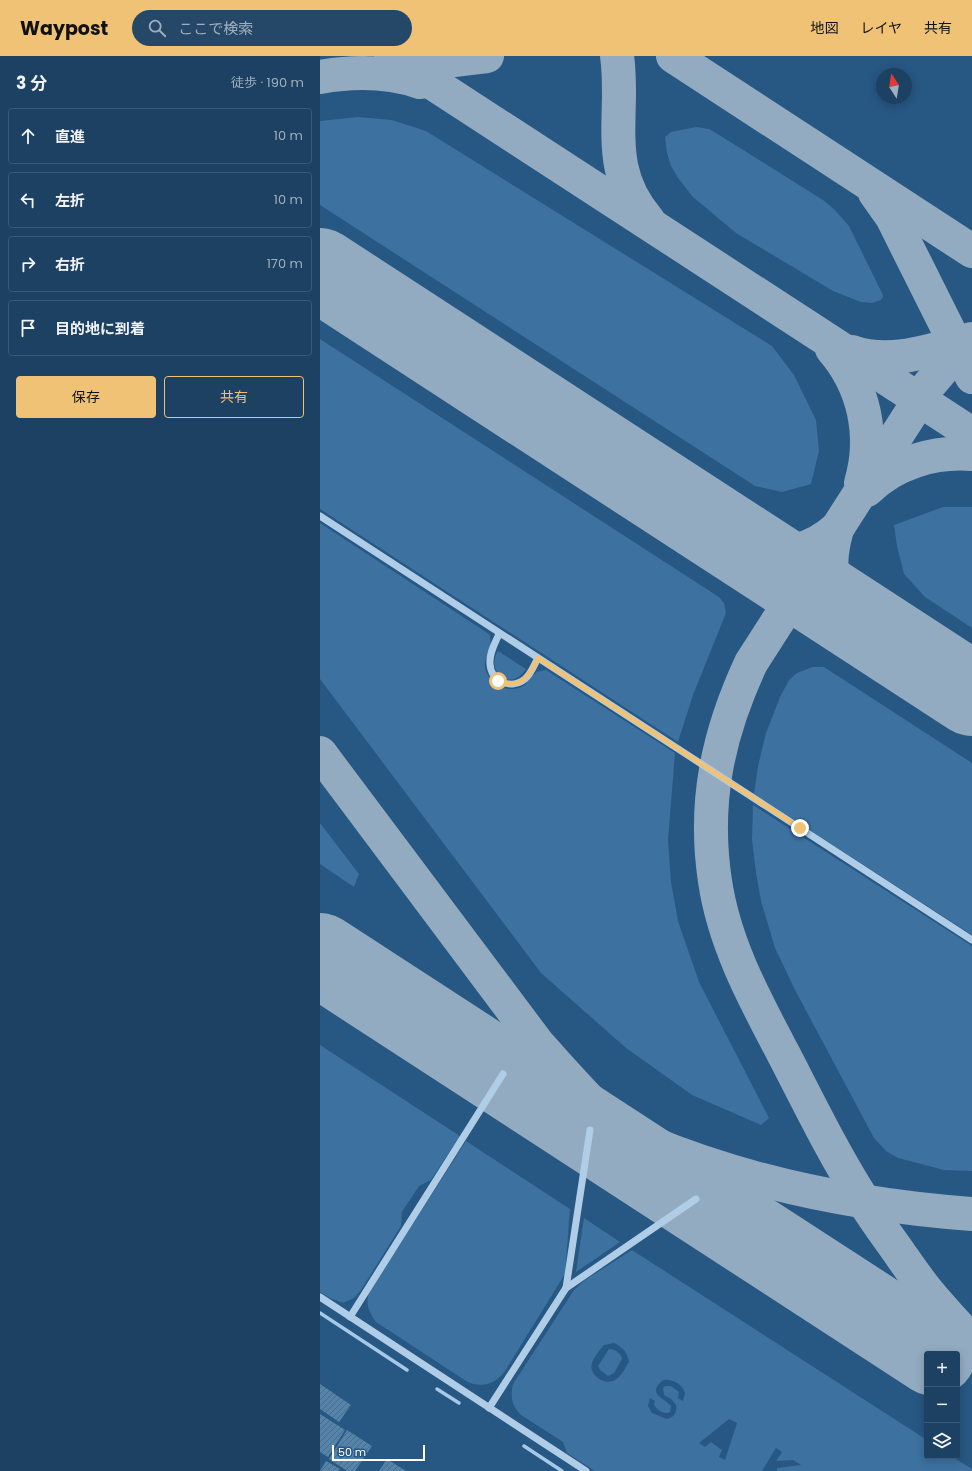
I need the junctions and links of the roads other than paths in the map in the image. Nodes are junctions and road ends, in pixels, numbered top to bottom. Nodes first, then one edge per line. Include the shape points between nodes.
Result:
1 (320, 516) edge
2 (499, 634) junction
3 (538, 658) junction
4 (972, 940) edge
5 (503, 1074) dead end
6 (590, 1130) dead end
7 (696, 1199) dead end
8 (566, 1288) junction
9 (320, 1297) edge
10 (350, 1317) junction
11 (490, 1408) junction
12 (586, 1471) edge

1 - 2 lane
2 - 3 lane
2 - 3 lane via 490,664 498,681 507,684 524,679
3 - 4 lane
5 - 10 lane
6 - 8 lane
7 - 8 lane
8 - 11 lane
9 - 10 lane
10 - 11 lane
11 - 12 lane

